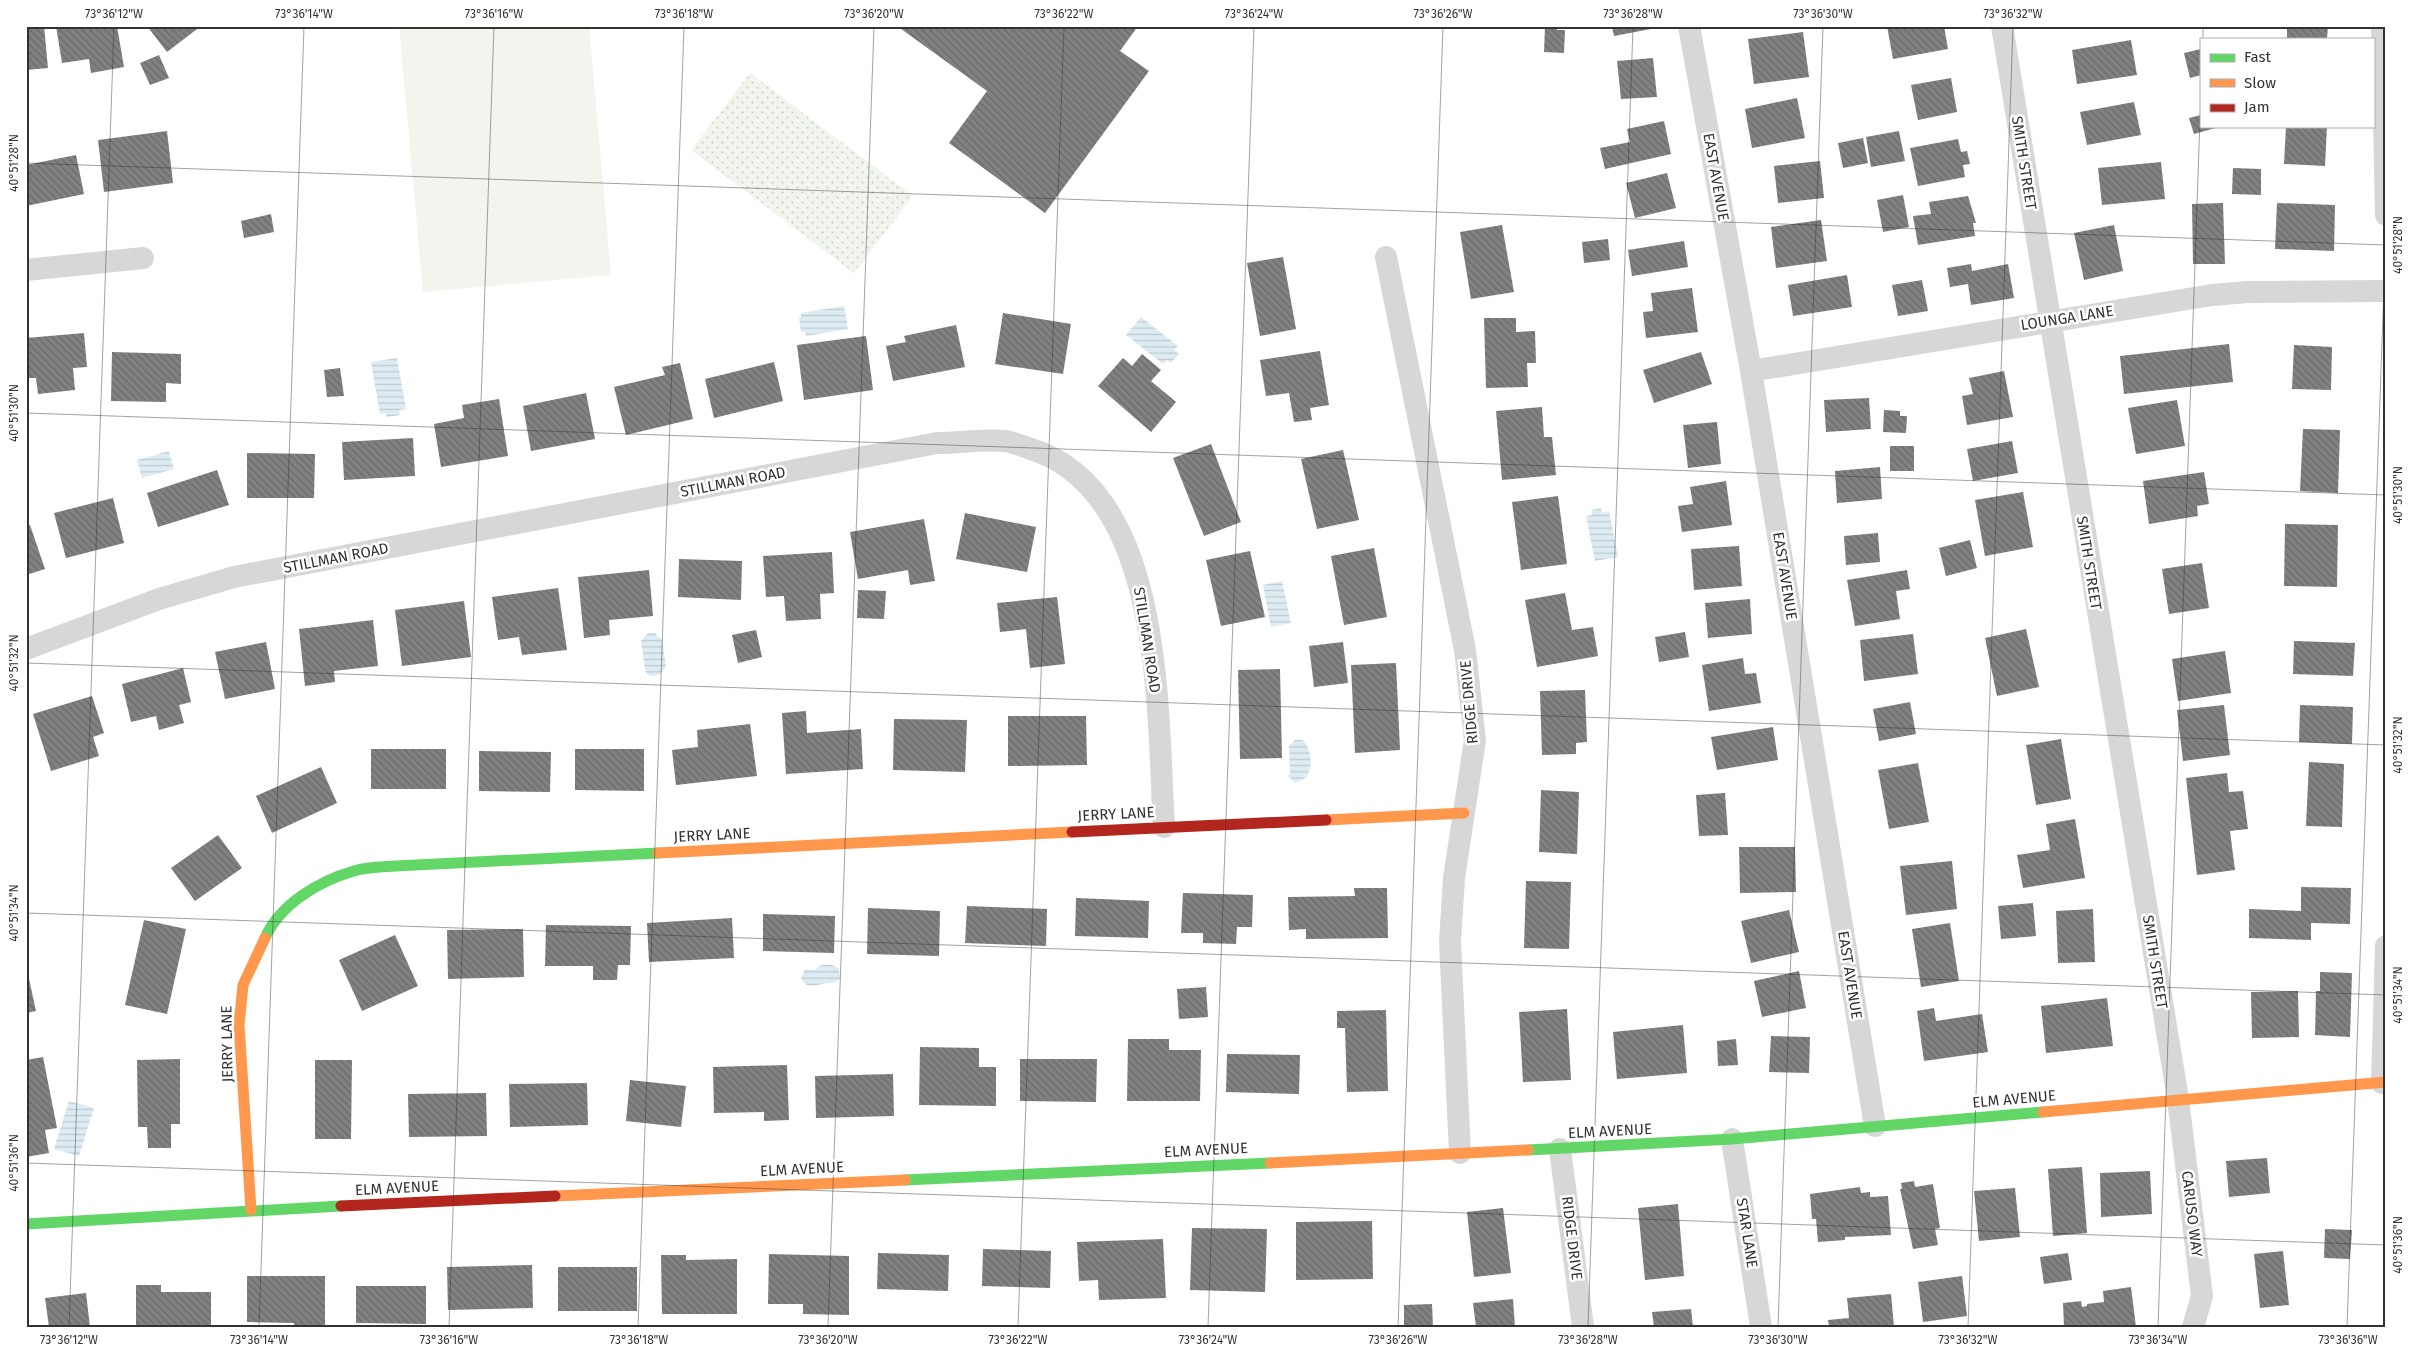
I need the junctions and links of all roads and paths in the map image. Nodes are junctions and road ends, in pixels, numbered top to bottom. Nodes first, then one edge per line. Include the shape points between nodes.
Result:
1 (1689, 26) edge
2 (2002, 26) edge
3 (2382, 26) edge
4 (2385, 172) edge
5 (2386, 215) edge
6 (1386, 257) dead end
7 (143, 258) dead end
8 (26, 270) edge
9 (2386, 291) edge
10 (2049, 321) junction
11 (1751, 371) junction
12 (26, 649) edge
13 (1464, 813) junction
14 (1164, 827) junction
15 (2386, 946) edge
16 (2384, 1083) edge
17 (2178, 1099) junction
18 (1875, 1126) junction
19 (1732, 1139) junction
20 (1560, 1149) junction
21 (1460, 1153) junction
22 (250, 1210) junction
23 (26, 1224) edge
24 (1583, 1327) edge
25 (1762, 1327) edge
26 (2193, 1327) edge

1 - 11 street, EAST AVENUE
2 - 10 street, SMITH STREET
3 - 4 street
4 - 5 street
6 - 13 street, RIDGE DRIVE via 1465,650 1475,740
7 - 8 street
9 - 10 street, LOUNGA LANE via 2230,293
10 - 11 street, LOUNGA LANE
10 - 17 street, SMITH STREET
11 - 18 street, EAST AVENUE
12 - 14 street, STILLMAN ROAD via 159,600 234,577 937,443 1006,441 1046,454 1076,472 1108,511 1131,556 1146,616 1155,681
13 - 14 street, JERRY LANE
13 - 21 street, RIDGE DRIVE via 1454,878 1450,942
14 - 22 street, JERRY LANE via 396,866 356,870 328,880 296,900 269,929 243,986 239,1025
15 - 16 street
16 - 17 street, ELM AVENUE
17 - 18 street, ELM AVENUE
17 - 26 street, CARUSO WAY via 2202,1296
18 - 19 street, ELM AVENUE
19 - 20 street, ELM AVENUE
19 - 25 street, STAR LANE
20 - 21 street, ELM AVENUE
20 - 24 street, RIDGE DRIVE
21 - 22 street, ELM AVENUE
22 - 23 street, ELM AVENUE

